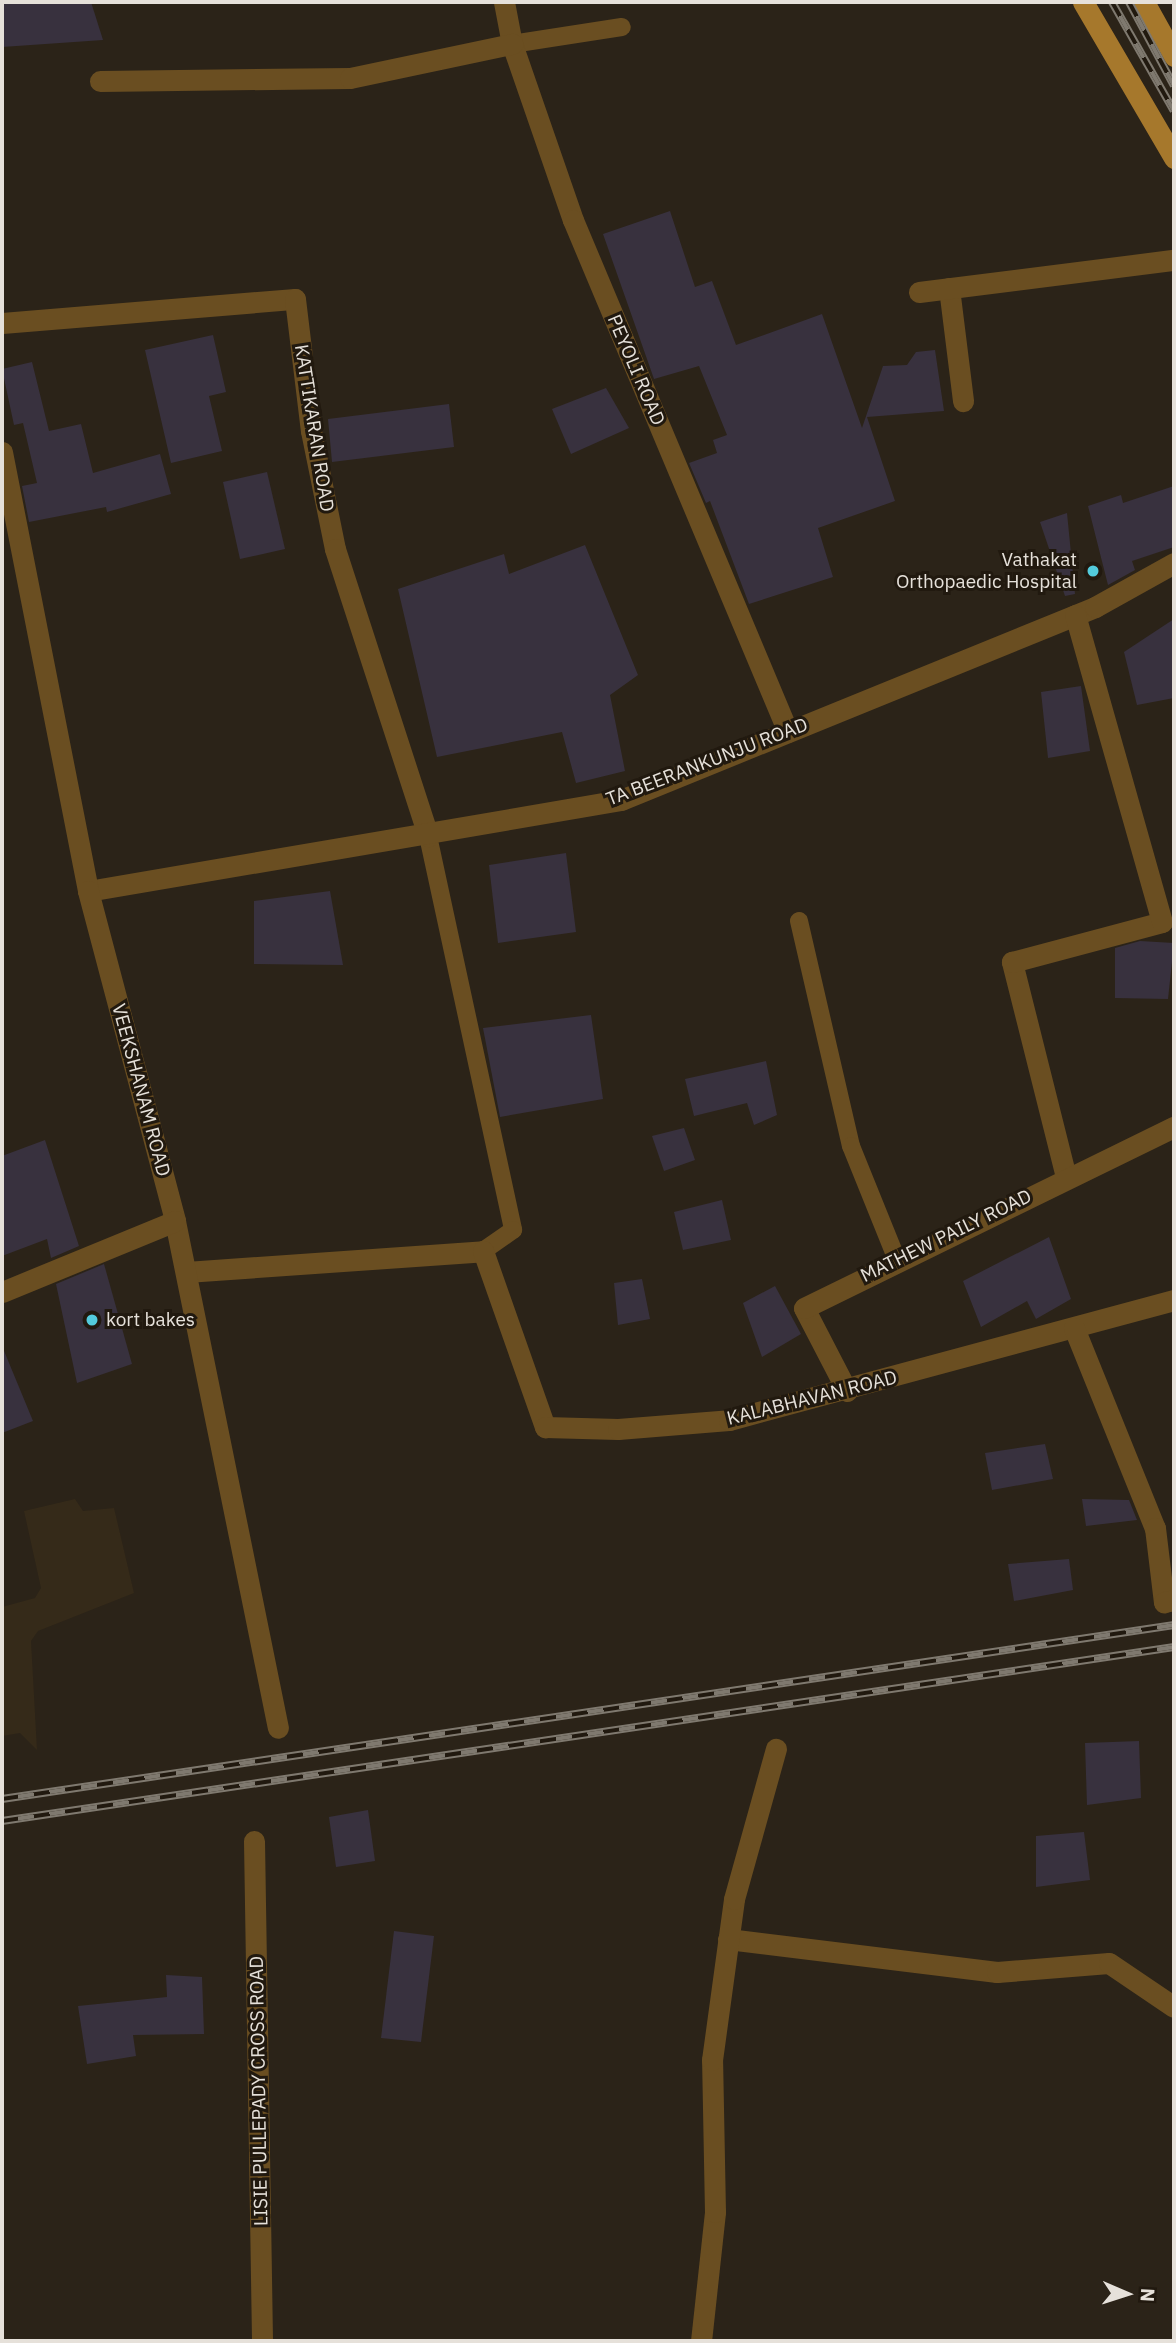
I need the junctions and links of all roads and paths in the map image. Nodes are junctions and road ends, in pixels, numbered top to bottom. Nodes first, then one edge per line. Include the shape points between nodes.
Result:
1 (504, 2) edge
2 (1083, 2) edge
3 (1144, 2) edge
4 (622, 27) dead end
5 (512, 44) junction
6 (1174, 56) edge
7 (100, 81) dead end
8 (1174, 158) edge
9 (1174, 260) edge
10 (949, 288) junction
11 (919, 292) dead end
12 (2, 323) edge
13 (963, 401) dead end
14 (2, 452) edge
15 (1174, 563) edge
16 (1075, 615) junction
17 (788, 732) junction
18 (428, 836) junction
19 (88, 891) junction
20 (799, 922) dead end
21 (1174, 1127) edge
22 (1066, 1177) junction
23 (176, 1220) junction
24 (483, 1251) junction
25 (897, 1260) junction
26 (186, 1272) junction
27 (2, 1292) edge
28 (1174, 1300) edge
29 (1074, 1328) junction
30 (847, 1391) junction
31 (1174, 1600) edge
32 (278, 1728) dead end
33 (776, 1749) dead end
34 (254, 1841) dead end
35 (728, 1939) junction
36 (1174, 2007) edge
37 (262, 2341) edge
38 (701, 2341) edge

1 - 5 street, PEYOLI ROAD
2 - 8 main road
3 - 6 main road
4 - 5 lane
5 - 7 street via 351,78
5 - 17 street, PEYOLI ROAD via 573,220
9 - 10 street
10 - 11 street
10 - 13 street
12 - 18 street, KATTIKARAN ROAD via 295,299 311,431 335,549
14 - 19 street, VEEKSHANAM ROAD
15 - 16 street, TA BEERANKUNJU ROAD
16 - 17 street, TA BEERANKUNJU ROAD
16 - 22 street via 1161,922 1012,962
17 - 18 street, TA BEERANKUNJU ROAD via 621,800
18 - 19 street, TA BEERANKUNJU ROAD
18 - 24 lane via 513,1230
19 - 23 street, VEEKSHANAM ROAD
20 - 25 lane via 851,1146
21 - 22 street, MATHEW PAILY ROAD
22 - 25 street, MATHEW PAILY ROAD
23 - 26 street, VEEKSHANAM ROAD
23 - 27 street
24 - 26 street
24 - 30 street, KALABHAVAN ROAD via 545,1427 618,1429 729,1420
25 - 30 street, MATHEW PAILY ROAD via 804,1308
26 - 32 street, VEEKSHANAM ROAD
28 - 29 street, KALABHAVAN ROAD
29 - 30 street, KALABHAVAN ROAD
29 - 31 street via 1155,1528 1164,1602
33 - 35 street via 734,1899
34 - 37 street, LISIE PULLEPADY CROSS ROAD
35 - 36 street via 998,1972 1110,1963
35 - 38 street via 712,2060 715,2212

